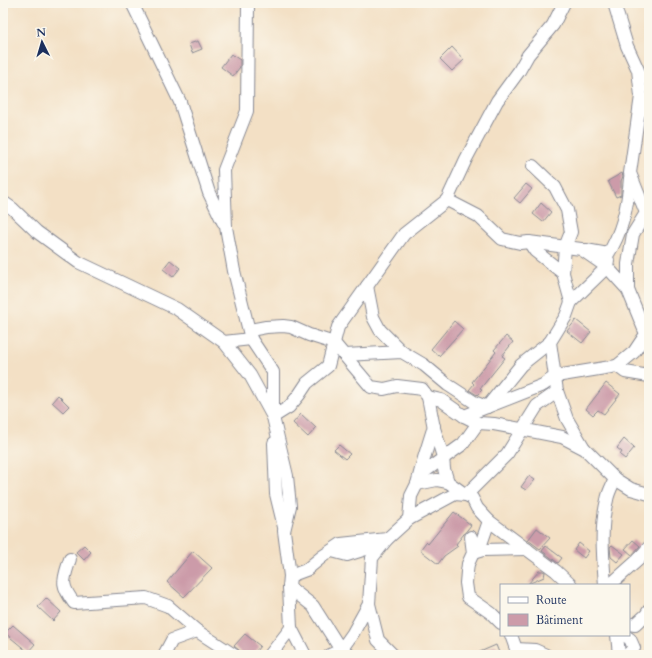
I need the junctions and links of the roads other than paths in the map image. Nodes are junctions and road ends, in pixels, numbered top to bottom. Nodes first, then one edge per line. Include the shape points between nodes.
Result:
1 (132, 3) edge
2 (248, 3) edge
3 (564, 3) edge
4 (614, 3) edge
5 (641, 96) junction
6 (649, 112) edge
7 (533, 166) dead end
8 (630, 173) junction
9 (447, 200) junction
10 (3, 202) edge
11 (647, 211) edge
12 (226, 227) junction
13 (529, 242) junction
14 (565, 247) junction
15 (582, 249) junction
16 (608, 254) junction
17 (607, 267) junction
18 (563, 273) junction
19 (367, 286) junction
20 (628, 290) junction
21 (571, 302) junction
22 (250, 335) junction
23 (648, 336) edge
24 (224, 342) junction
25 (550, 342) junction
26 (334, 343) junction
27 (402, 352) junction
28 (365, 354) junction
29 (345, 355) junction
30 (616, 366) junction
31 (556, 376) junction
32 (649, 376) edge
33 (448, 385) junction
34 (557, 390) junction
35 (428, 397) junction
36 (442, 400) junction
37 (487, 407) junction
38 (464, 416) junction
39 (273, 417) junction
40 (478, 423) junction
41 (434, 428) junction
42 (522, 430) junction
43 (585, 449) junction
44 (443, 457) junction
45 (419, 479) junction
46 (615, 479) junction
47 (448, 482) junction
48 (649, 494) edge
49 (466, 495) junction
50 (409, 519) junction
51 (489, 521) junction
52 (471, 537) dead end
53 (387, 539) junction
54 (649, 547) edge
55 (527, 549) junction
56 (473, 553) junction
57 (70, 559) dead end
58 (290, 581) junction
59 (570, 584) edge
60 (605, 584) edge
61 (611, 584) edge
62 (369, 604) junction
63 (649, 610) edge
64 (500, 621) edge
65 (630, 624) edge
66 (291, 628) junction
67 (197, 631) junction
68 (511, 636) edge
69 (617, 636) edge
70 (626, 636) edge
71 (340, 653) edge
72 (164, 655) edge
73 (234, 655) edge
74 (270, 655) edge
75 (305, 655) edge
76 (393, 655) edge
77 (546, 655) edge
78 (619, 655) edge
79 (627, 655) edge

1 - 12 street via 180,102 209,193
2 - 12 street via 247,111 224,170
3 - 9 street via 553,25 528,54 497,101
4 - 5 street via 627,46 638,70
5 - 6 street
5 - 8 street
7 - 14 street via 556,186 567,210 571,232
8 - 11 street
8 - 16 street via 623,222
9 - 13 street via 478,216 502,239
9 - 19 street via 404,234
10 - 24 street via 37,232 78,262 177,309
11 - 20 street via 633,234 628,264
12 - 22 street
13 - 14 street
13 - 18 street via 535,251
14 - 15 street
14 - 18 street
15 - 16 street
15 - 17 street
16 - 17 street
17 - 20 street
17 - 21 street
18 - 21 street
19 - 26 street via 338,327
19 - 27 street via 373,317 380,330
20 - 23 street
21 - 25 street via 566,316
22 - 24 street
22 - 26 street via 266,327 283,326
22 - 39 street via 273,372
23 - 30 street via 634,352
24 - 39 street via 250,375
25 - 31 street
25 - 37 street via 521,365
26 - 28 street
26 - 29 street
26 - 39 street via 328,366 307,383 289,407
27 - 28 street
27 - 33 street via 424,365
28 - 29 street
29 - 35 street via 371,387 384,389 397,386 422,389
30 - 31 street
30 - 32 street via 625,372
31 - 34 street
31 - 37 street via 543,385
33 - 36 street
33 - 37 street via 474,402
34 - 42 street via 536,406
34 - 43 street via 567,419
35 - 36 street
35 - 41 street
36 - 38 street
36 - 41 street
37 - 38 street
38 - 40 street
39 - 58 street via 290,499 284,531
40 - 42 street
40 - 44 street via 463,444
41 - 44 street
41 - 45 street
42 - 43 street via 562,436
42 - 49 street via 507,454
43 - 46 street
44 - 45 street
44 - 47 street
45 - 47 street
45 - 50 street via 411,496
46 - 48 street via 631,489
46 - 60 street via 607,499 604,520
47 - 49 street
49 - 50 street via 455,494
49 - 51 street via 472,498
50 - 53 street
51 - 55 street
51 - 56 street via 481,544
52 - 56 street
53 - 58 street via 341,544
53 - 62 street via 372,558
54 - 61 street
55 - 56 street via 483,550
55 - 59 street
56 - 64 street via 467,572 468,597
57 - 67 street via 64,581 66,592 74,603 146,598 168,606
58 - 66 street
58 - 71 street via 313,606
62 - 71 street
62 - 76 street via 378,640
63 - 65 street via 635,625
66 - 74 street
66 - 75 street
67 - 72 street via 172,640
67 - 73 street
68 - 77 street via 516,649 535,650
69 - 78 street
70 - 79 street via 634,648

